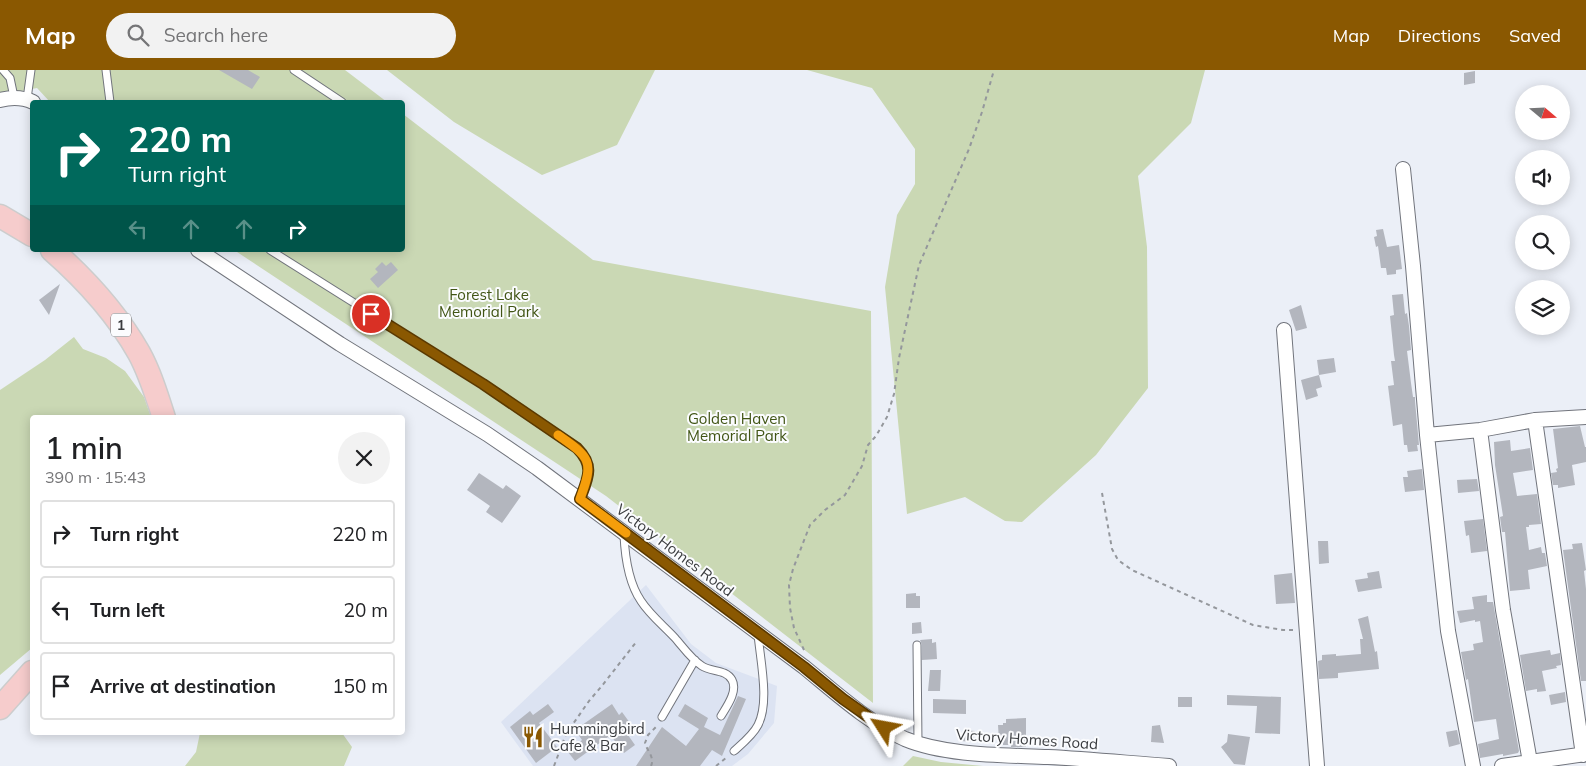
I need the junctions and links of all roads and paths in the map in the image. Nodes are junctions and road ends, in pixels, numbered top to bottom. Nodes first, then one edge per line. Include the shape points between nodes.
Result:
1 (3, 70) edge
2 (30, 70) edge
3 (106, 70) edge
4 (294, 70) edge
5 (994, 70) edge
6 (18, 100) edge
7 (110, 100) edge
8 (339, 100) edge
9 (1403, 169) dead end
10 (0, 216) edge
11 (30, 234) edge
12 (54, 252) edge
13 (201, 252) edge
14 (274, 252) edge
15 (1284, 330) dead end
16 (163, 415) edge
17 (1586, 417) edge
18 (1535, 420) junction
19 (1480, 430) junction
20 (1426, 435) junction
21 (1102, 493) dead end
22 (580, 499) junction
23 (624, 532) junction
24 (1308, 629) junction
25 (758, 633) junction
26 (637, 641) dead end
27 (917, 645) dead end
28 (695, 660) junction
29 (804, 667) junction
30 (30, 674) edge
31 (0, 708) edge
32 (721, 716) dead end
33 (662, 717) joint
34 (918, 743) junction
35 (734, 751) joint
36 (1585, 754) edge
37 (1046, 762) edge
38 (1530, 762) junction
39 (554, 766) edge
40 (651, 766) edge
41 (716, 766) edge
42 (1169, 766) edge
43 (1317, 766) edge
44 (1473, 766) edge
45 (1502, 766) edge

1 - 6 lane via 10,78
2 - 6 lane
3 - 7 lane
4 - 8 lane
5 - 29 path via 968,149 919,265 887,417 868,445 862,466 845,494 810,525 793,569 789,585 790,608 794,628 805,653
9 - 20 street
10 - 11 highway
12 - 16 highway, 1 via 88,285 124,329 140,354
13 - 22 street, Victory Homes Road via 340,344 487,434
14 - 22 lane via 483,384 577,448 589,464
15 - 24 street
17 - 18 street
18 - 19 street
18 - 36 street
19 - 20 street
19 - 38 street via 1503,610
20 - 44 street via 1448,631
21 - 24 path via 1112,549 1118,560 1132,570 1253,625 1283,630
22 - 23 street, Victory Homes Road
23 - 25 street, Victory Homes Road
23 - 28 lane via 628,570 641,601
24 - 43 street
25 - 29 street, Victory Homes Road
25 - 35 lane via 763,692 761,718 754,732
26 - 39 path via 588,701 566,734
27 - 34 lane
28 - 32 lane via 702,666 727,674 734,684
28 - 33 lane
29 - 34 street, Victory Homes Road via 868,718
30 - 31 highway
33 - 40 path via 645,743 652,757
34 - 37 street, Victory Homes Road
35 - 41 path
36 - 38 street
37 - 42 street, Victory Homes Road
38 - 45 street

